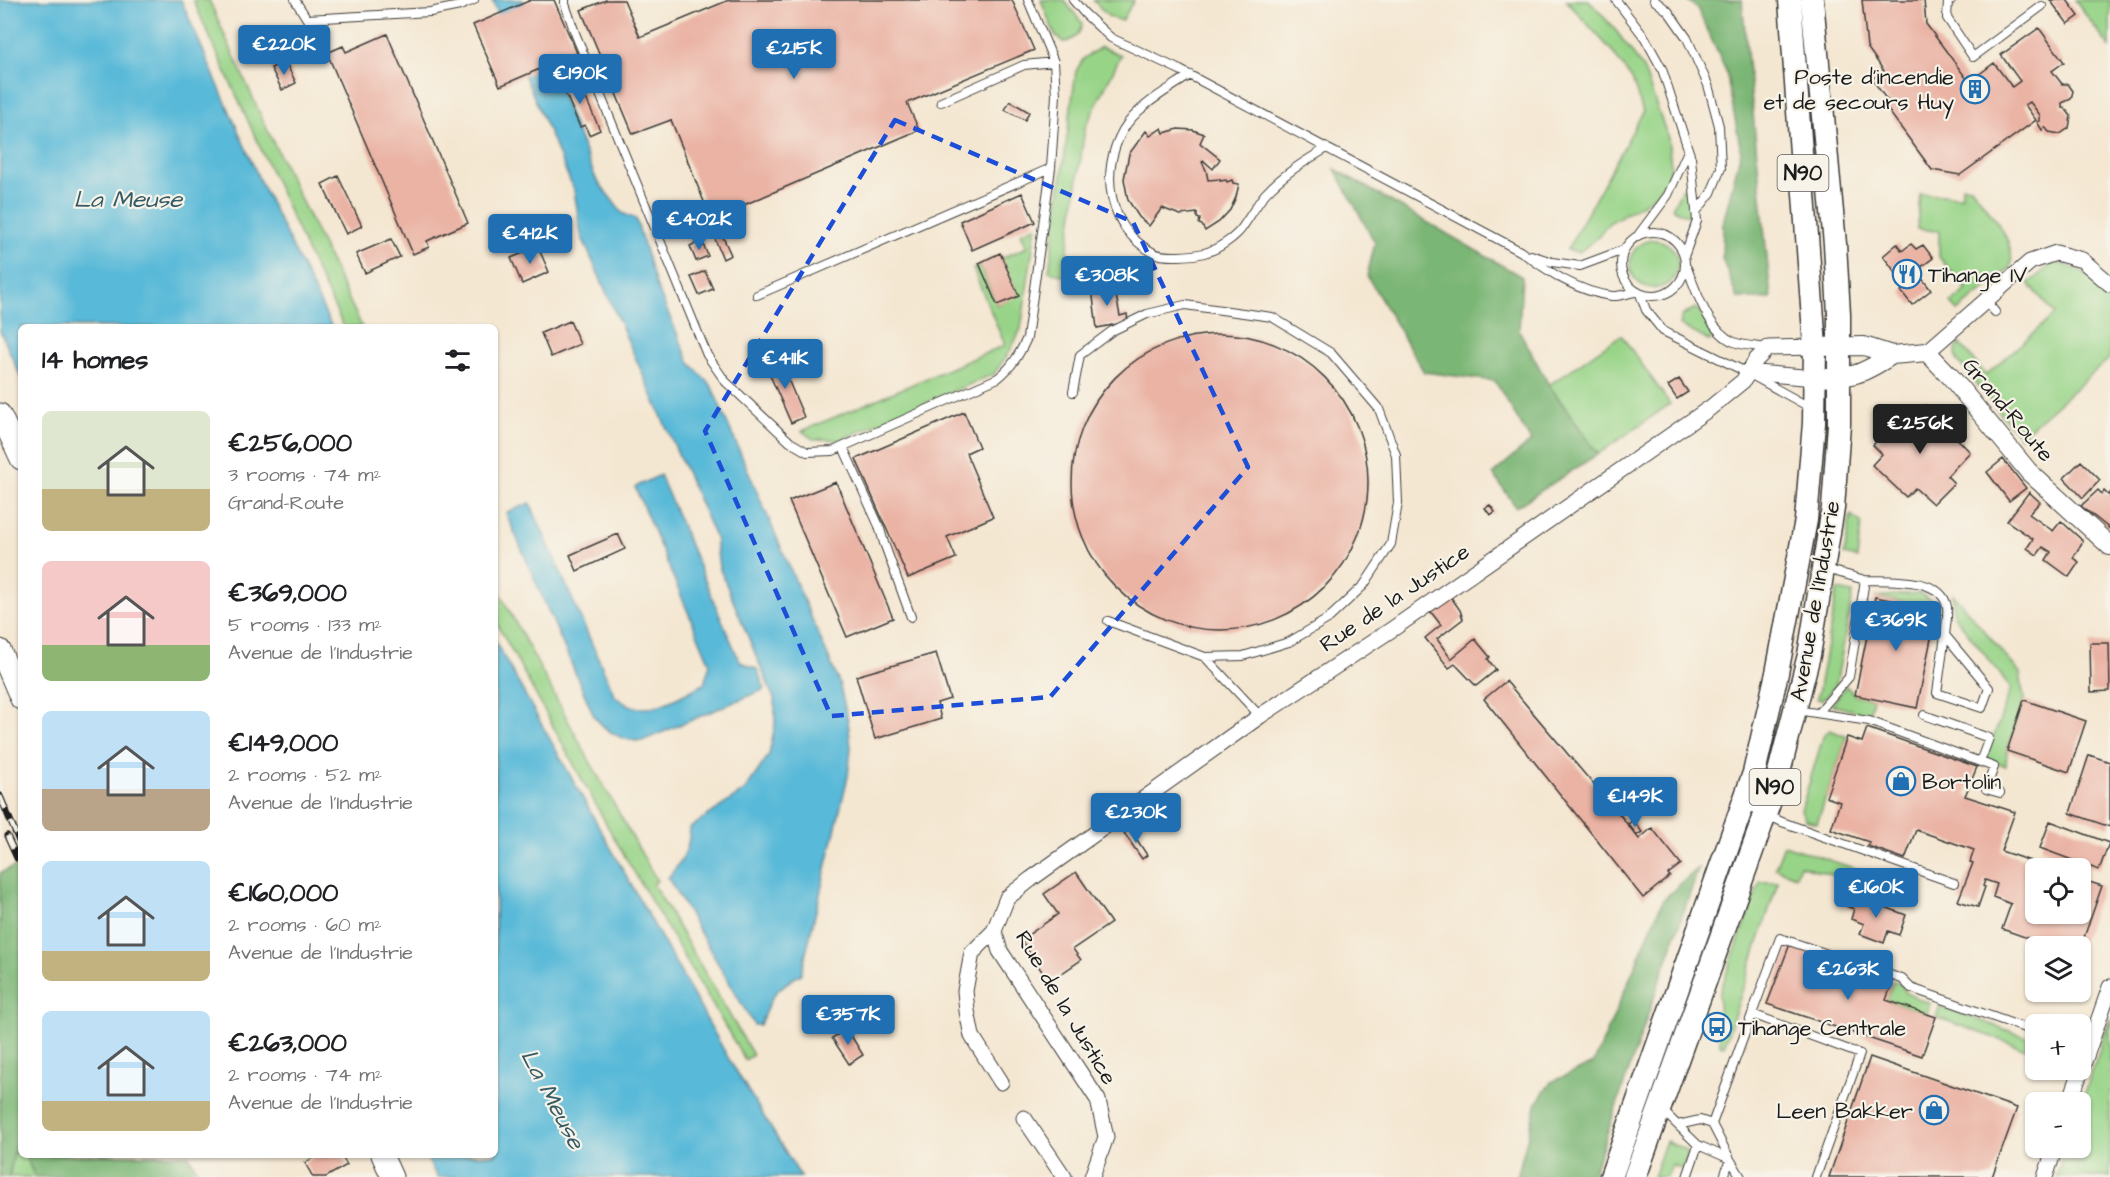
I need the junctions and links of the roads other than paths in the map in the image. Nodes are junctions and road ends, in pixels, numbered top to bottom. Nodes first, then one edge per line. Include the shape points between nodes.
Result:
1 (295, 0) edge
2 (474, 0) edge
3 (565, 0) edge
4 (1028, 0) edge
5 (1073, 0) edge
6 (1616, 0) edge
7 (1654, 0) edge
8 (1790, 0) edge
9 (1812, 0) edge
10 (1952, 0) edge
11 (2042, 6) dead end
12 (1054, 62) junction
13 (1190, 75) junction
14 (941, 102) dead end
15 (1327, 148) junction
16 (1688, 151) junction
17 (1051, 168) junction
18 (1696, 212) junction
19 (1638, 235) junction
20 (1623, 250) junction
21 (1520, 251) junction
22 (1685, 254) junction
23 (1686, 266) junction
24 (2110, 284) edge
25 (1638, 293) junction
26 (757, 295) dead end
27 (1848, 346) junction
28 (1815, 347) junction
29 (1768, 348) junction
30 (1928, 352) junction
31 (1892, 356) junction
32 (1746, 372) junction
33 (1815, 378) junction
34 (1840, 378) junction
35 (1073, 392) dead end
36 (1815, 411) junction
37 (0, 414) edge
38 (843, 447) junction
39 (18, 453) edge
40 (2110, 546) edge
41 (1823, 569) junction
42 (1865, 580) junction
43 (911, 617) dead end
44 (1108, 621) dead end
45 (1945, 635) junction
46 (0, 650) edge
47 (1205, 657) junction
48 (18, 692) edge
49 (1795, 710) junction
50 (1818, 713) junction
51 (1924, 715) dead end
52 (1260, 716) junction
53 (1980, 762) junction
54 (2000, 793) dead end
55 (1744, 804) junction
56 (1765, 813) junction
57 (1954, 883) dead end
58 (994, 931) junction
59 (2110, 987) edge
60 (1752, 1014) junction
61 (2025, 1028) edge
62 (2091, 1032) edge
63 (1001, 1082) dead end
64 (1649, 1103) junction
65 (1024, 1118) dead end
66 (1712, 1124) junction
67 (1678, 1125) junction
68 (1698, 1146) junction
69 (383, 1158) edge
70 (2051, 1158) edge
71 (1730, 1159) junction
72 (392, 1177) edge
73 (1064, 1177) edge
74 (1092, 1177) edge
75 (1611, 1177) edge
76 (1635, 1177) edge
77 (1687, 1177) edge
78 (1724, 1177) edge
79 (1741, 1177) edge
80 (1816, 1177) edge
81 (2044, 1177) edge

1 - 2 lane via 307,19 430,12
3 - 38 lane via 707,355 725,381 790,442 807,452
4 - 12 lane
5 - 13 lane via 1111,38
6 - 16 lane via 1645,38 1662,69
7 - 18 lane via 1668,11 1687,38 1708,85 1719,126 1721,168 1711,193
8 - 28 main road, Avenue de l'Industrie / N90
9 - 27 main road, Avenue de l'Industrie / N90
10 - 11 lane via 1948,1 1947,18 1973,57
12 - 14 lane via 1024,65
12 - 17 lane
13 - 15 lane
13 - 15 lane via 1133,116 1122,131 1111,165 1111,199 1121,223 1155,254 1205,253 1224,243 1243,227 1265,194 1300,163
15 - 21 lane
16 - 18 lane
16 - 19 lane via 1668,195
17 - 26 lane
17 - 38 lane via 1027,338 1010,368 998,378
18 - 22 lane
19 - 20 lane
19 - 22 lane via 1652,231 1673,238
20 - 21 lane via 1580,266
20 - 25 lane via 1621,269 1628,286
21 - 25 lane via 1580,288 1614,297
22 - 23 lane
23 - 25 lane via 1672,291 1654,297
23 - 29 lane via 1718,330 1733,342
24 - 30 street via 2082,260 2056,253 2030,262 1991,306
25 - 32 lane via 1663,332
27 - 28 street
27 - 31 street via 1864,346
27 - 34 main road, Avenue de l'Industrie / N90
28 - 29 street
28 - 33 main road, Avenue de l'Industrie / N90
29 - 32 street, Rue de la Justice
30 - 31 street
30 - 40 street, Grand-Route via 2029,472
31 - 34 street via 1865,373
32 - 33 street
32 - 36 lane
32 - 52 street, Rue de la Justice via 1743,381 1710,408 1394,628
33 - 34 street
33 - 36 main road, Avenue de l'Industrie / N90
34 - 41 main road, Avenue de l'Industrie / N90 via 1833,508
35 - 47 lane via 1080,355 1112,331 1147,314 1185,305 1272,317 1331,353 1379,409 1396,455 1398,503 1390,544 1364,585 1328,619 1289,642 1243,656
36 - 55 main road, Avenue de l'Industrie / N90 via 1806,520 1777,673
37 - 39 main road
38 - 43 lane via 879,526
41 - 42 lane
41 - 49 main road, Avenue de l'Industrie / N90 via 1809,655
42 - 45 lane via 1924,583 1942,596 1947,606
42 - 50 lane via 1849,677
44 - 47 lane
45 - 45 lane via 1989,688 1982,708 1937,693
46 - 48 main road
47 - 52 lane
49 - 50 lane
49 - 56 main road, Avenue de l'Industrie / N90
50 - 53 lane via 1869,721
51 - 53 lane via 1989,738
52 - 58 street, Rue de la Justice via 1015,891 1007,898
53 - 54 lane via 1994,767 1986,789
55 - 56 lane
55 - 64 main road, Avenue de l'Industrie / N90
56 - 57 lane
56 - 64 main road, Avenue de l'Industrie / N90
58 - 63 street, Rue de la Justice via 972,953 965,991 972,1036
58 - 74 street, Rue de la Justice via 1000,951 1098,1100 1106,1137
59 - 62 street
60 - 61 lane via 1780,938 1902,979 1911,988
60 - 66 lane
60 - 80 lane via 1860,1054
64 - 67 lane
64 - 75 main road, Avenue de l'Industrie / N90
64 - 76 main road, Avenue de l'Industrie / N90
65 - 73 street
66 - 67 lane via 1700,1120
66 - 71 lane
67 - 68 lane
68 - 71 lane
68 - 77 lane
69 - 72 main road
70 - 81 street
71 - 78 lane
71 - 79 lane

